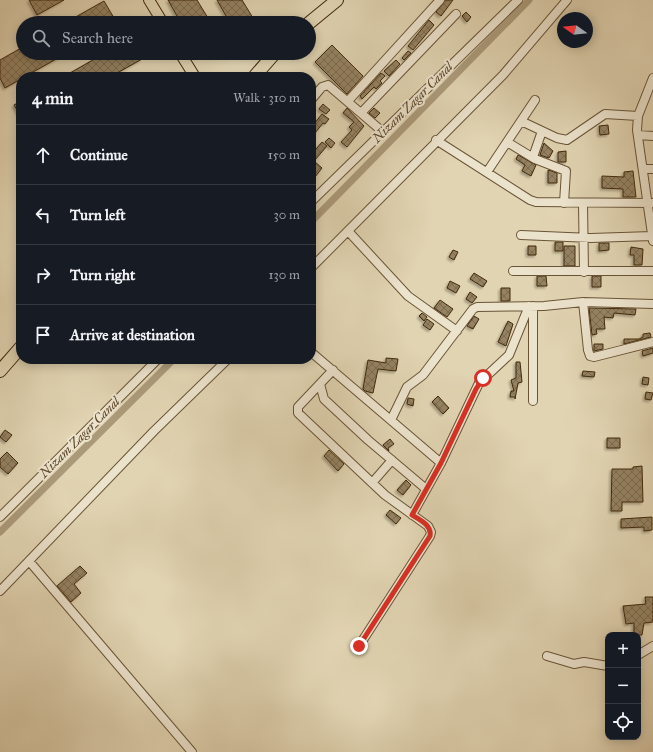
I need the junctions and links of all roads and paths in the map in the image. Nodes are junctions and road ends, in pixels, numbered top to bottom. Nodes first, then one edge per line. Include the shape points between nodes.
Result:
1 (149, 0) edge
2 (337, 0) edge
3 (440, 0) edge
4 (518, 0) edge
5 (567, 0) edge
6 (456, 14) dead end
7 (159, 16) edge
8 (316, 17) edge
9 (184, 60) edge
10 (270, 60) edge
11 (192, 72) edge
12 (259, 72) edge
13 (653, 78) edge
14 (316, 94) edge
15 (535, 100) dead end
16 (348, 101) junction
17 (361, 113) junction
18 (638, 116) junction
19 (521, 121) junction
20 (542, 131) junction
21 (383, 132) junction
22 (638, 135) junction
23 (653, 136) edge
24 (436, 140) junction
25 (507, 142) junction
26 (532, 157) junction
27 (642, 168) junction
28 (653, 169) edge
29 (487, 172) junction
30 (316, 194) edge
31 (564, 203) junction
32 (583, 203) junction
33 (650, 203) edge
34 (348, 230) junction
35 (521, 235) dead end
36 (583, 237) junction
37 (653, 238) edge
38 (316, 263) edge
39 (513, 271) dead end
40 (653, 271) edge
41 (584, 272) junction
42 (583, 302) junction
43 (653, 304) edge
44 (531, 306) junction
45 (456, 331) junction
46 (653, 342) edge
47 (16, 353) edge
48 (316, 356) edge
49 (153, 364) edge
50 (223, 364) edge
51 (333, 370) junction
52 (0, 371) edge
53 (320, 384) junction
54 (533, 401) dead end
55 (391, 420) junction
56 (392, 460) junction
57 (441, 463) junction
58 (372, 483) junction
59 (426, 489) junction
60 (412, 515) junction
61 (0, 517) edge
62 (29, 561) junction
63 (0, 591) edge
64 (359, 646) dead end
65 (653, 646) edge
66 (641, 653) edge
67 (547, 656) dead end
68 (605, 666) edge
69 (192, 752) edge

1 - 7 main road
2 - 8 highway
3 - 16 street
4 - 21 street
5 - 24 street via 503,75
6 - 17 street
9 - 11 main road
10 - 12 highway
13 - 18 street
14 - 16 street via 322,87 328,85
15 - 19 street
16 - 17 street
17 - 21 street
18 - 20 street via 605,114 566,140
18 - 22 street
19 - 20 street
19 - 25 street
20 - 26 street
21 - 30 street
22 - 23 street
22 - 27 street
24 - 29 street
24 - 34 street
25 - 26 street
25 - 29 street
26 - 31 street via 566,171
27 - 28 street
27 - 33 street
29 - 31 street via 530,200 541,203
31 - 32 street
32 - 33 street
32 - 36 street
33 - 37 street
34 - 38 street
34 - 45 street via 408,296
35 - 36 street
36 - 37 street
36 - 41 street
39 - 41 street
40 - 41 street
42 - 43 street
42 - 44 street
42 - 46 street via 590,356
44 - 45 street via 477,307
44 - 54 street
44 - 57 street via 509,355 479,383
45 - 55 street via 421,379 408,387
47 - 52 highway
48 - 51 street
49 - 61 street
50 - 62 street via 154,431
51 - 53 street
51 - 55 street
53 - 56 street via 324,399
53 - 58 street via 298,407 298,413
55 - 57 street
56 - 58 street
56 - 59 street
57 - 59 street
58 - 60 street
59 - 60 street
60 - 64 street via 428,526 430,536
62 - 63 street
62 - 69 street
65 - 66 street
67 - 68 street via 574,664 584,662

